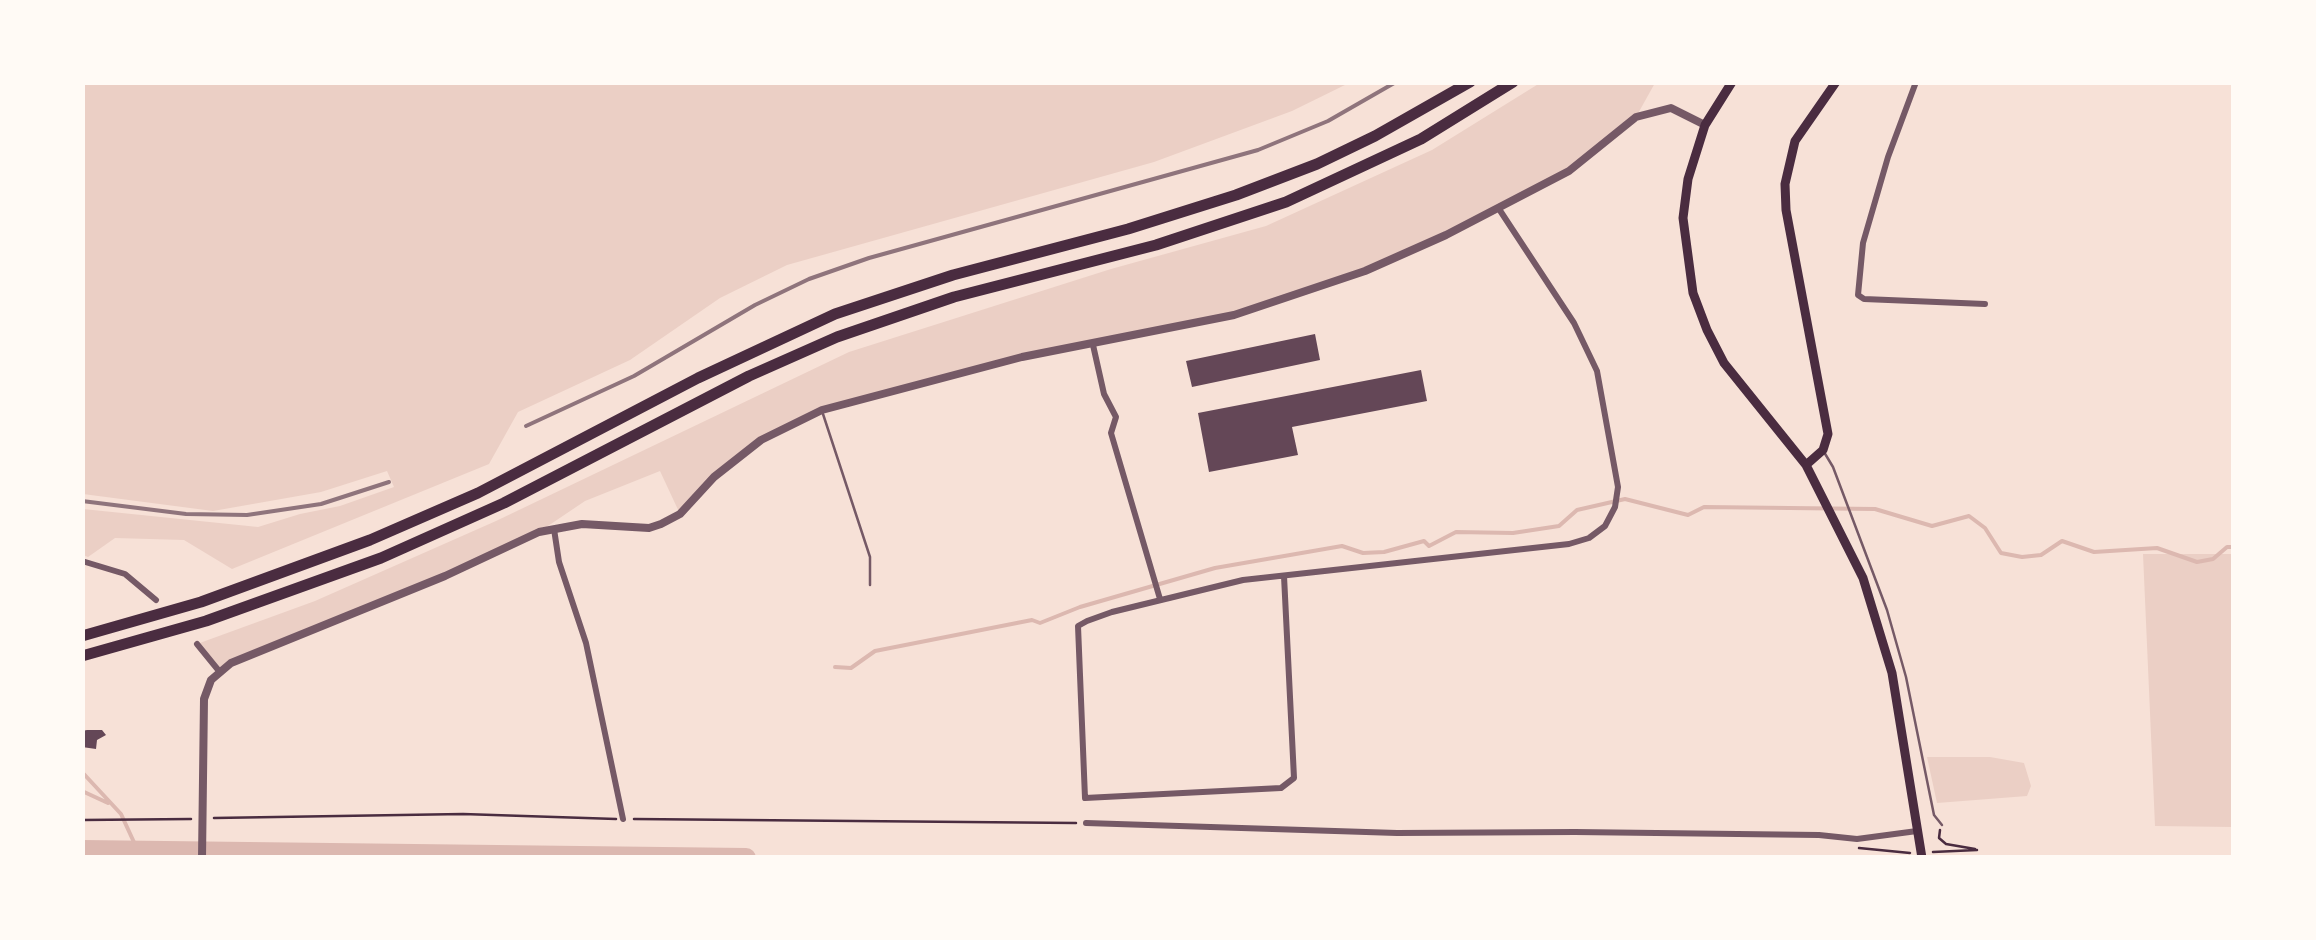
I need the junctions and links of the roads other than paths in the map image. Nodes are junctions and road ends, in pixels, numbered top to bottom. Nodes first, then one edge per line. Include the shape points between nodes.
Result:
1 (1470, 82) edge
2 (1513, 82) edge
3 (1732, 82) edge
4 (1916, 82) edge
5 (1833, 86) edge
6 (1705, 124) junction
7 (1499, 209) junction
8 (1985, 304) dead end
9 (1093, 344) junction
10 (822, 410) junction
11 (1823, 450) junction
12 (1806, 465) junction
13 (554, 528) junction
14 (82, 561) edge
15 (1284, 576) junction
16 (870, 586) dead end
17 (1160, 599) junction
18 (156, 600) dead end
19 (82, 636) edge
20 (197, 644) dead end
21 (82, 656) edge
22 (219, 671) junction
23 (623, 819) road end
24 (1086, 822) road end
25 (1942, 825) road end
26 (1918, 836) junction
27 (1924, 855) edge
28 (202, 858) edge

1 - 19 highway via 1375,136 1252,190 835,314 388,532 253,584
2 - 21 highway via 1421,139 1286,202 836,337 381,558 206,621
3 - 6 main road
4 - 8 street via 1868,226 1858,292 1864,299
5 - 11 main road via 1794,142 1785,184 1825,412
6 - 7 street via 1671,108 1636,117 1570,171
6 - 12 main road via 1683,218 1694,292 1724,363
7 - 9 street via 1366,271 1234,315
7 - 15 street via 1591,354 1617,494 1605,526 1569,544
9 - 10 street
9 - 17 street via 1116,417 1111,433
10 - 13 street via 762,440 661,524
10 - 16 lane via 870,556
11 - 12 main road
11 - 25 lane via 1887,610 1934,815
12 - 26 main road via 1879,622
13 - 22 street
13 - 23 street
14 - 18 street via 125,574
15 - 17 street
15 - 17 street via 1294,778 1281,788 1085,798 1078,626
20 - 22 street
22 - 28 street via 204,698
24 - 26 street
26 - 27 main road

